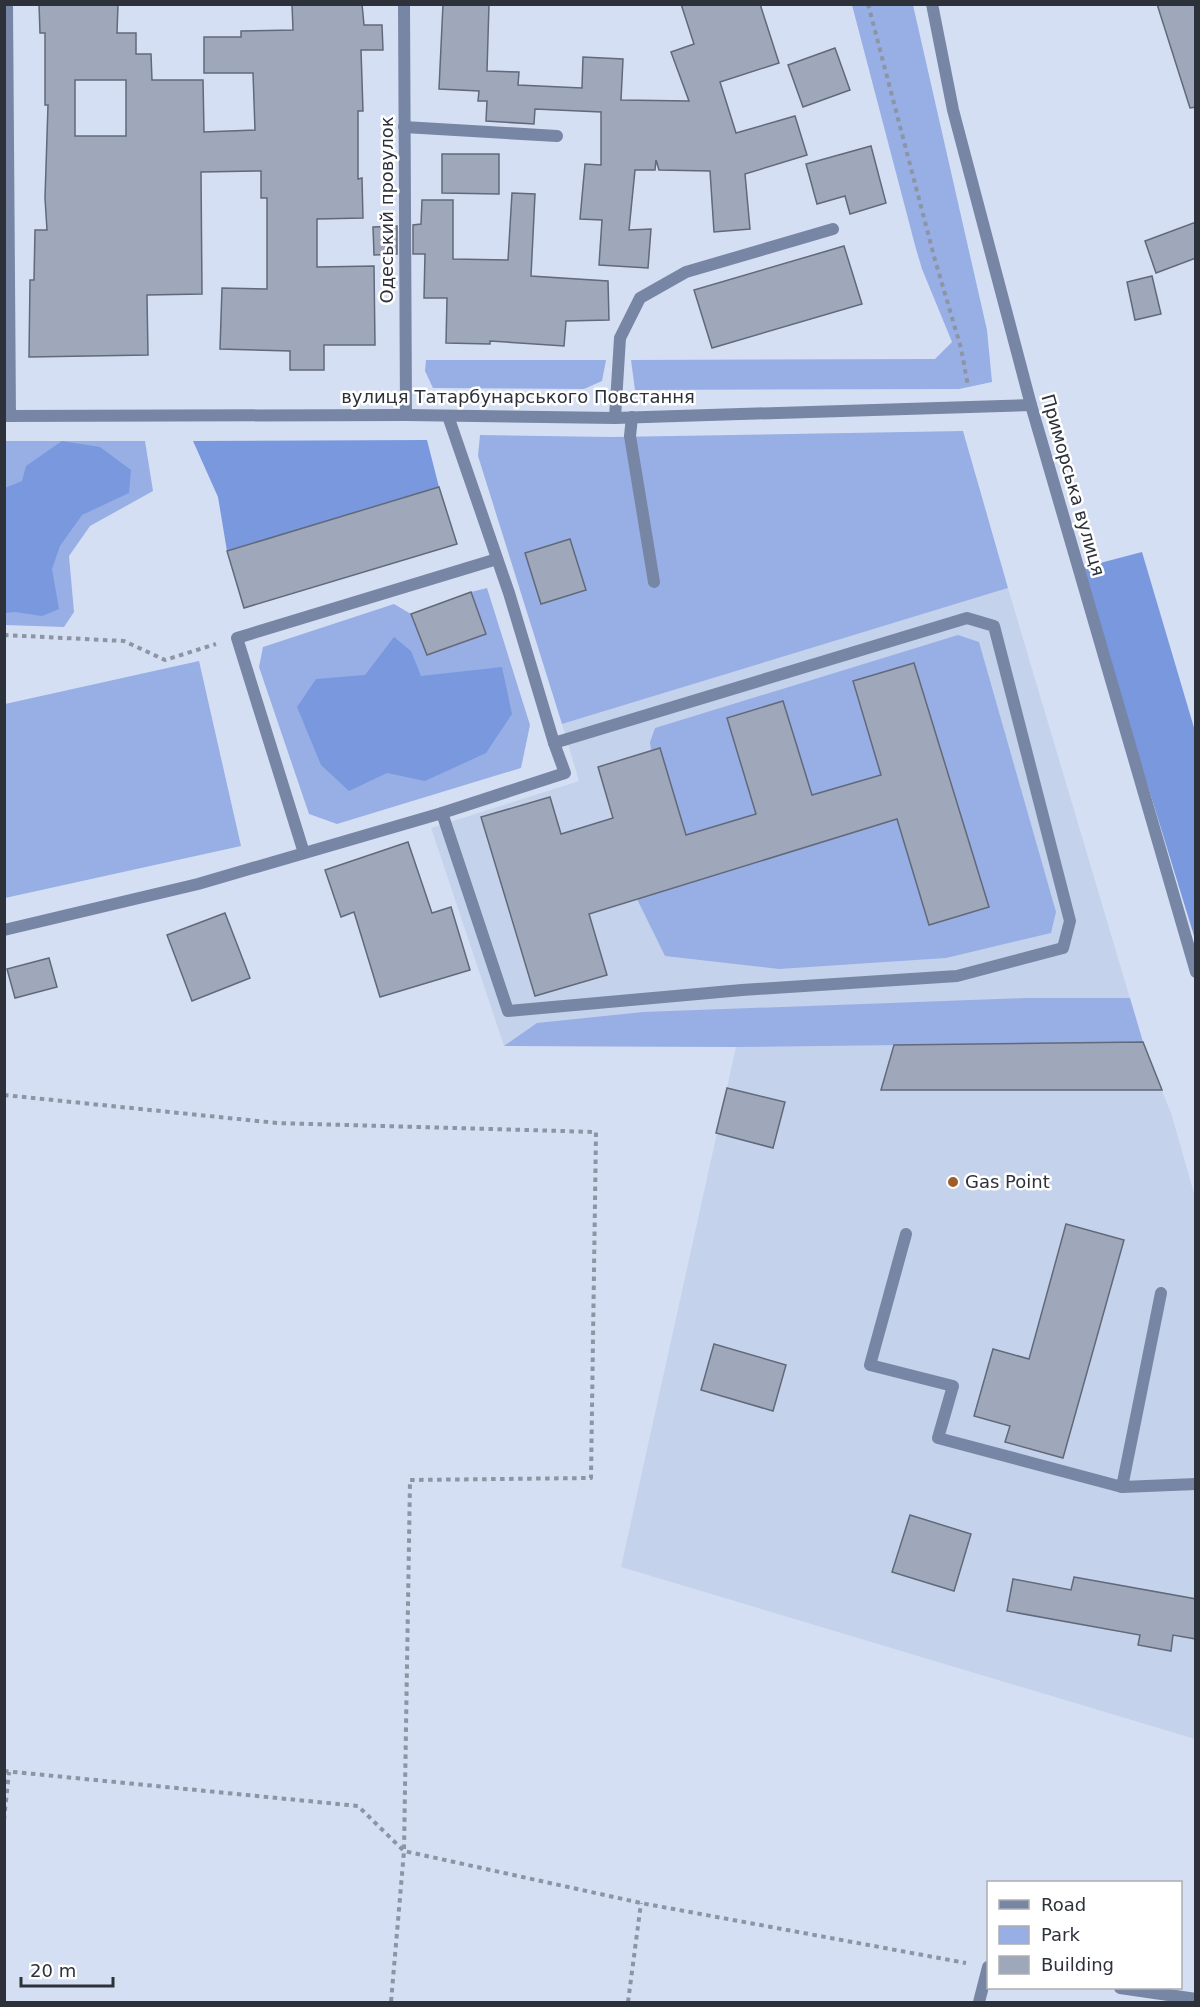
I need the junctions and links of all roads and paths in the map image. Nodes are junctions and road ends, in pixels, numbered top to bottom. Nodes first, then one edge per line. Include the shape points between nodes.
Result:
1 (7, 4) edge
2 (404, 4) edge
3 (868, 4) edge
4 (932, 4) edge
5 (404, 127) junction
6 (557, 136) dead end
7 (833, 229) dead end
8 (1031, 405) junction
9 (972, 407) junction
10 (406, 415) junction
11 (7, 416) edge
12 (448, 416) junction
13 (632, 417) junction
14 (615, 418) junction
15 (497, 559) junction
16 (654, 582) dead end
17 (4, 635) edge
18 (237, 638) junction
19 (554, 743) junction
20 (442, 813) junction
21 (304, 853) junction
22 (4, 930) edge
23 (1196, 972) edge
24 (4, 1095) edge
25 (906, 1234) dead end
26 (1161, 1293) dead end
27 (1196, 1484) edge
28 (1122, 1487) junction
29 (7, 1772) edge
30 (4, 1820) edge
31 (404, 1851) junction
32 (641, 1903) junction
33 (987, 1967) edge
34 (987, 1971) edge
35 (1127, 1989) edge
36 (1196, 1999) edge
37 (392, 2002) edge
38 (628, 2002) edge
39 (979, 2002) edge

1 - 11 street
2 - 5 street, Одеський провулок
3 - 9 path via 961,348
4 - 8 street, Приморська вулиця via 953,110
5 - 6 street
5 - 10 street, Одеський провулок
7 - 14 street via 686,272 639,298 620,338
8 - 9 street, вулиця Татарбунарського Повстання
8 - 23 street, Приморська вулиця
9 - 13 street, вулиця Татарбунарського Повстання
10 - 11 street, вулиця Татарбунарського Повстання
10 - 12 street, вулиця Татарбунарського Повстання
12 - 14 street, вулиця Татарбунарського Повстання
12 - 15 street
13 - 14 street, вулиця Татарбунарського Повстання
13 - 16 street via 630,436
15 - 18 street
15 - 19 street
17 - 18 path via 124,641 165,660
18 - 21 street
19 - 20 street via 565,773
19 - 20 street via 967,618 994,626 1070,921 1063,948 957,976 508,1011
20 - 21 street
21 - 22 street via 198,884
24 - 31 path via 277,1123 596,1132 591,1478 410,1480
25 - 28 street via 870,1365 953,1386 938,1438
26 - 28 street
27 - 28 street
29 - 30 path
29 - 31 path via 358,1806
31 - 32 path
31 - 37 path
32 - 33 path
32 - 38 path
34 - 39 street
35 - 36 street

